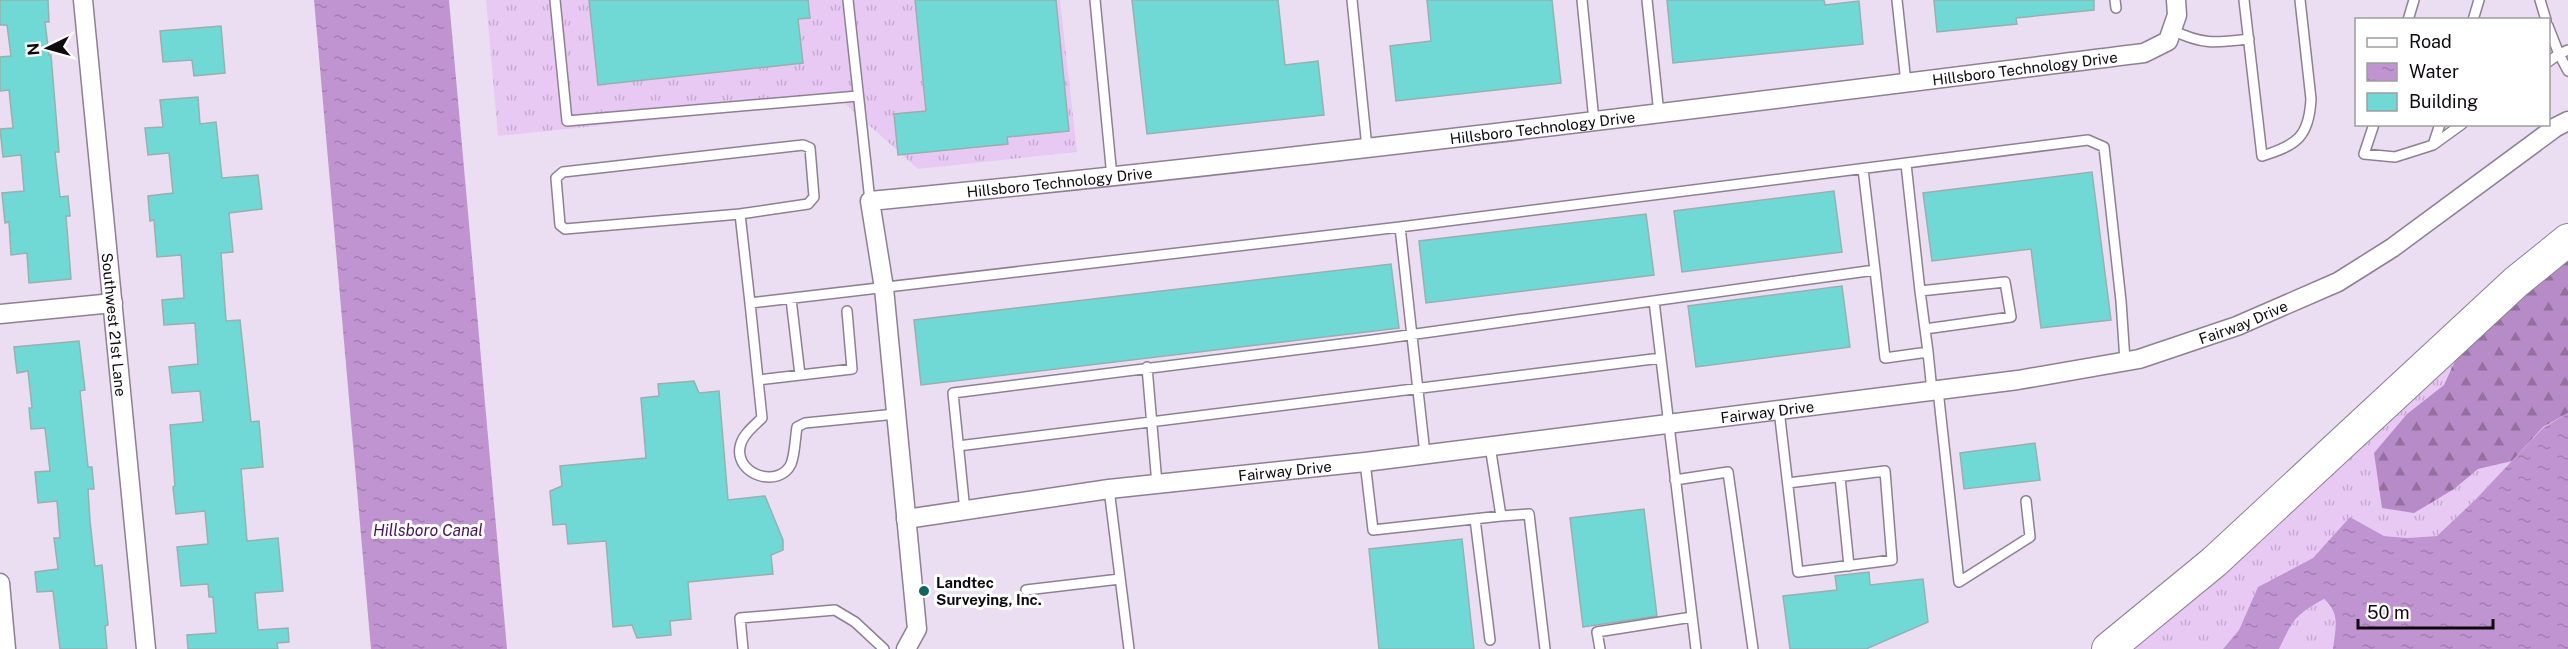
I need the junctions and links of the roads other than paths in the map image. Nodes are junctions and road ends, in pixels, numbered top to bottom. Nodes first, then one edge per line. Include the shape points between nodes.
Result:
1 (83, 0) edge
2 (555, 0) edge
3 (848, 0) edge
4 (1095, 0) edge
5 (1352, 0) edge
6 (1582, 0) edge
7 (1647, 0) edge
8 (1897, 0) edge
9 (2176, 0) edge
10 (2244, 0) edge
11 (2300, 0) edge
12 (2414, 0) edge
13 (2479, 0) edge
14 (2540, 0) edge
15 (2409, 18) edge
16 (2474, 18) edge
17 (2545, 18) edge
18 (2550, 29) edge
19 (2172, 30) junction
20 (2248, 39) junction
21 (2563, 52) edge
22 (2550, 61) edge
23 (2568, 70) edge
24 (1906, 83) junction
25 (858, 96) junction
26 (1659, 114) junction
27 (1594, 121) junction
28 (2568, 121) edge
29 (2373, 126) edge
30 (2439, 126) edge
31 (2459, 126) edge
32 (2433, 145) junction
33 (1367, 148) junction
34 (1906, 164) junction
35 (1863, 169) junction
36 (1112, 177) junction
37 (870, 201) junction
38 (740, 214) junction
39 (1400, 227) junction
40 (2568, 240) edge
41 (1875, 270) junction
42 (884, 288) junction
43 (1920, 291) junction
44 (791, 299) junction
45 (1654, 301) junction
46 (113, 303) junction
47 (750, 303) junction
48 (847, 312) dead end
49 (0, 314) edge
50 (1925, 329) junction
51 (1412, 335) junction
52 (1928, 352) junction
53 (1661, 358) junction
54 (2125, 361) junction
55 (1147, 367) junction
56 (800, 375) junction
57 (758, 380) junction
58 (1417, 389) junction
59 (1935, 390) junction
60 (1779, 410) junction
61 (896, 414) junction
62 (1152, 422) junction
63 (1668, 424) junction
64 (958, 446) junction
65 (1490, 446) junction
66 (1425, 454) junction
67 (1365, 462) junction
68 (1840, 477) junction
69 (1675, 480) junction
70 (1788, 483) junction
71 (1157, 484) junction
72 (1109, 489) junction
73 (2026, 501) dead end
74 (965, 511) junction
75 (1501, 516) junction
76 (906, 519) junction
77 (1475, 519) junction
78 (1850, 566) junction
79 (1120, 579) junction
80 (0, 583) edge
81 (1026, 590) dead end
82 (1692, 617) junction
83 (1490, 640) dead end
84 (6, 649) edge
85 (146, 649) edge
86 (743, 649) edge
87 (884, 649) edge
88 (906, 649) edge
89 (1129, 649) edge
90 (1545, 649) edge
91 (1600, 649) edge
92 (1696, 649) edge
93 (1753, 649) edge
94 (2108, 649) edge

1 - 46 street, Southwest 21st Lane
2 - 25 lane via 567,121
3 - 25 lane
4 - 36 lane
5 - 33 lane
6 - 27 lane
7 - 26 lane
8 - 24 lane
9 - 19 street
10 - 20 lane
11 - 20 lane via 2311,112 2298,141 2262,156
12 - 15 lane
13 - 16 lane
14 - 17 lane
18 - 21 lane
19 - 20 lane via 2199,42
19 - 24 street, Hillsboro Technology Drive via 2168,41 2144,53
21 - 22 lane
21 - 23 lane
24 - 26 street, Hillsboro Technology Drive
25 - 37 lane
26 - 27 street, Hillsboro Technology Drive
27 - 33 street, Hillsboro Technology Drive
28 - 54 street, Fairway Drive via 2392,248 2338,282 2237,326
29 - 32 lane via 2364,154 2395,157
30 - 32 lane
31 - 32 lane
33 - 36 street, Hillsboro Technology Drive
34 - 35 lane
34 - 43 lane
34 - 54 lane via 2088,140 2104,147
35 - 39 lane
35 - 41 lane
36 - 37 street, Hillsboro Technology Drive
37 - 42 street
38 - 38 lane via 808,204 814,197 810,148 803,145 563,172 556,178 560,225 565,229
38 - 47 lane
39 - 42 lane
39 - 51 lane
40 - 94 highway via 2516,282 2214,562
41 - 45 lane
41 - 52 lane via 1885,358
42 - 44 lane
42 - 61 street
43 - 50 lane
43 - 50 lane via 2005,282 2011,317
44 - 47 lane
44 - 56 lane
45 - 51 lane
45 - 53 lane
46 - 49 street
46 - 85 street, Southwest 21st Lane
47 - 57 lane
48 - 56 lane via 852,369
50 - 52 lane
51 - 55 lane
51 - 58 lane
52 - 59 lane
53 - 58 lane
53 - 63 lane
54 - 59 street, Fairway Drive
55 - 62 lane
55 - 64 lane via 953,393
56 - 57 lane
57 - 61 lane via 762,418 746,434 740,448 748,470 759,476 774,478 786,472 792,462 797,428 805,423
58 - 62 lane
58 - 66 lane
59 - 60 street, Fairway Drive
59 - 73 lane via 1959,582 2030,537
60 - 63 street, Fairway Drive
60 - 70 lane
61 - 76 street
62 - 64 lane
62 - 71 lane
63 - 65 street, Fairway Drive
63 - 69 lane
64 - 74 lane
65 - 66 street, Fairway Drive
65 - 75 lane
66 - 67 street, Fairway Drive
67 - 71 street, Fairway Drive
67 - 77 lane via 1373,530
68 - 70 lane
68 - 78 lane
68 - 78 lane via 1885,471 1892,560
69 - 82 lane
69 - 93 lane via 1728,472
70 - 78 lane via 1798,572
71 - 72 street, Fairway Drive
72 - 74 street, Fairway Drive
72 - 79 lane
74 - 76 street, Fairway Drive
75 - 77 lane
75 - 90 lane via 1529,514
76 - 88 street via 917,629
77 - 83 lane
79 - 81 lane
79 - 89 lane
80 - 84 street
82 - 91 lane via 1597,632
82 - 92 lane
86 - 87 lane via 740,618 835,610 855,622

